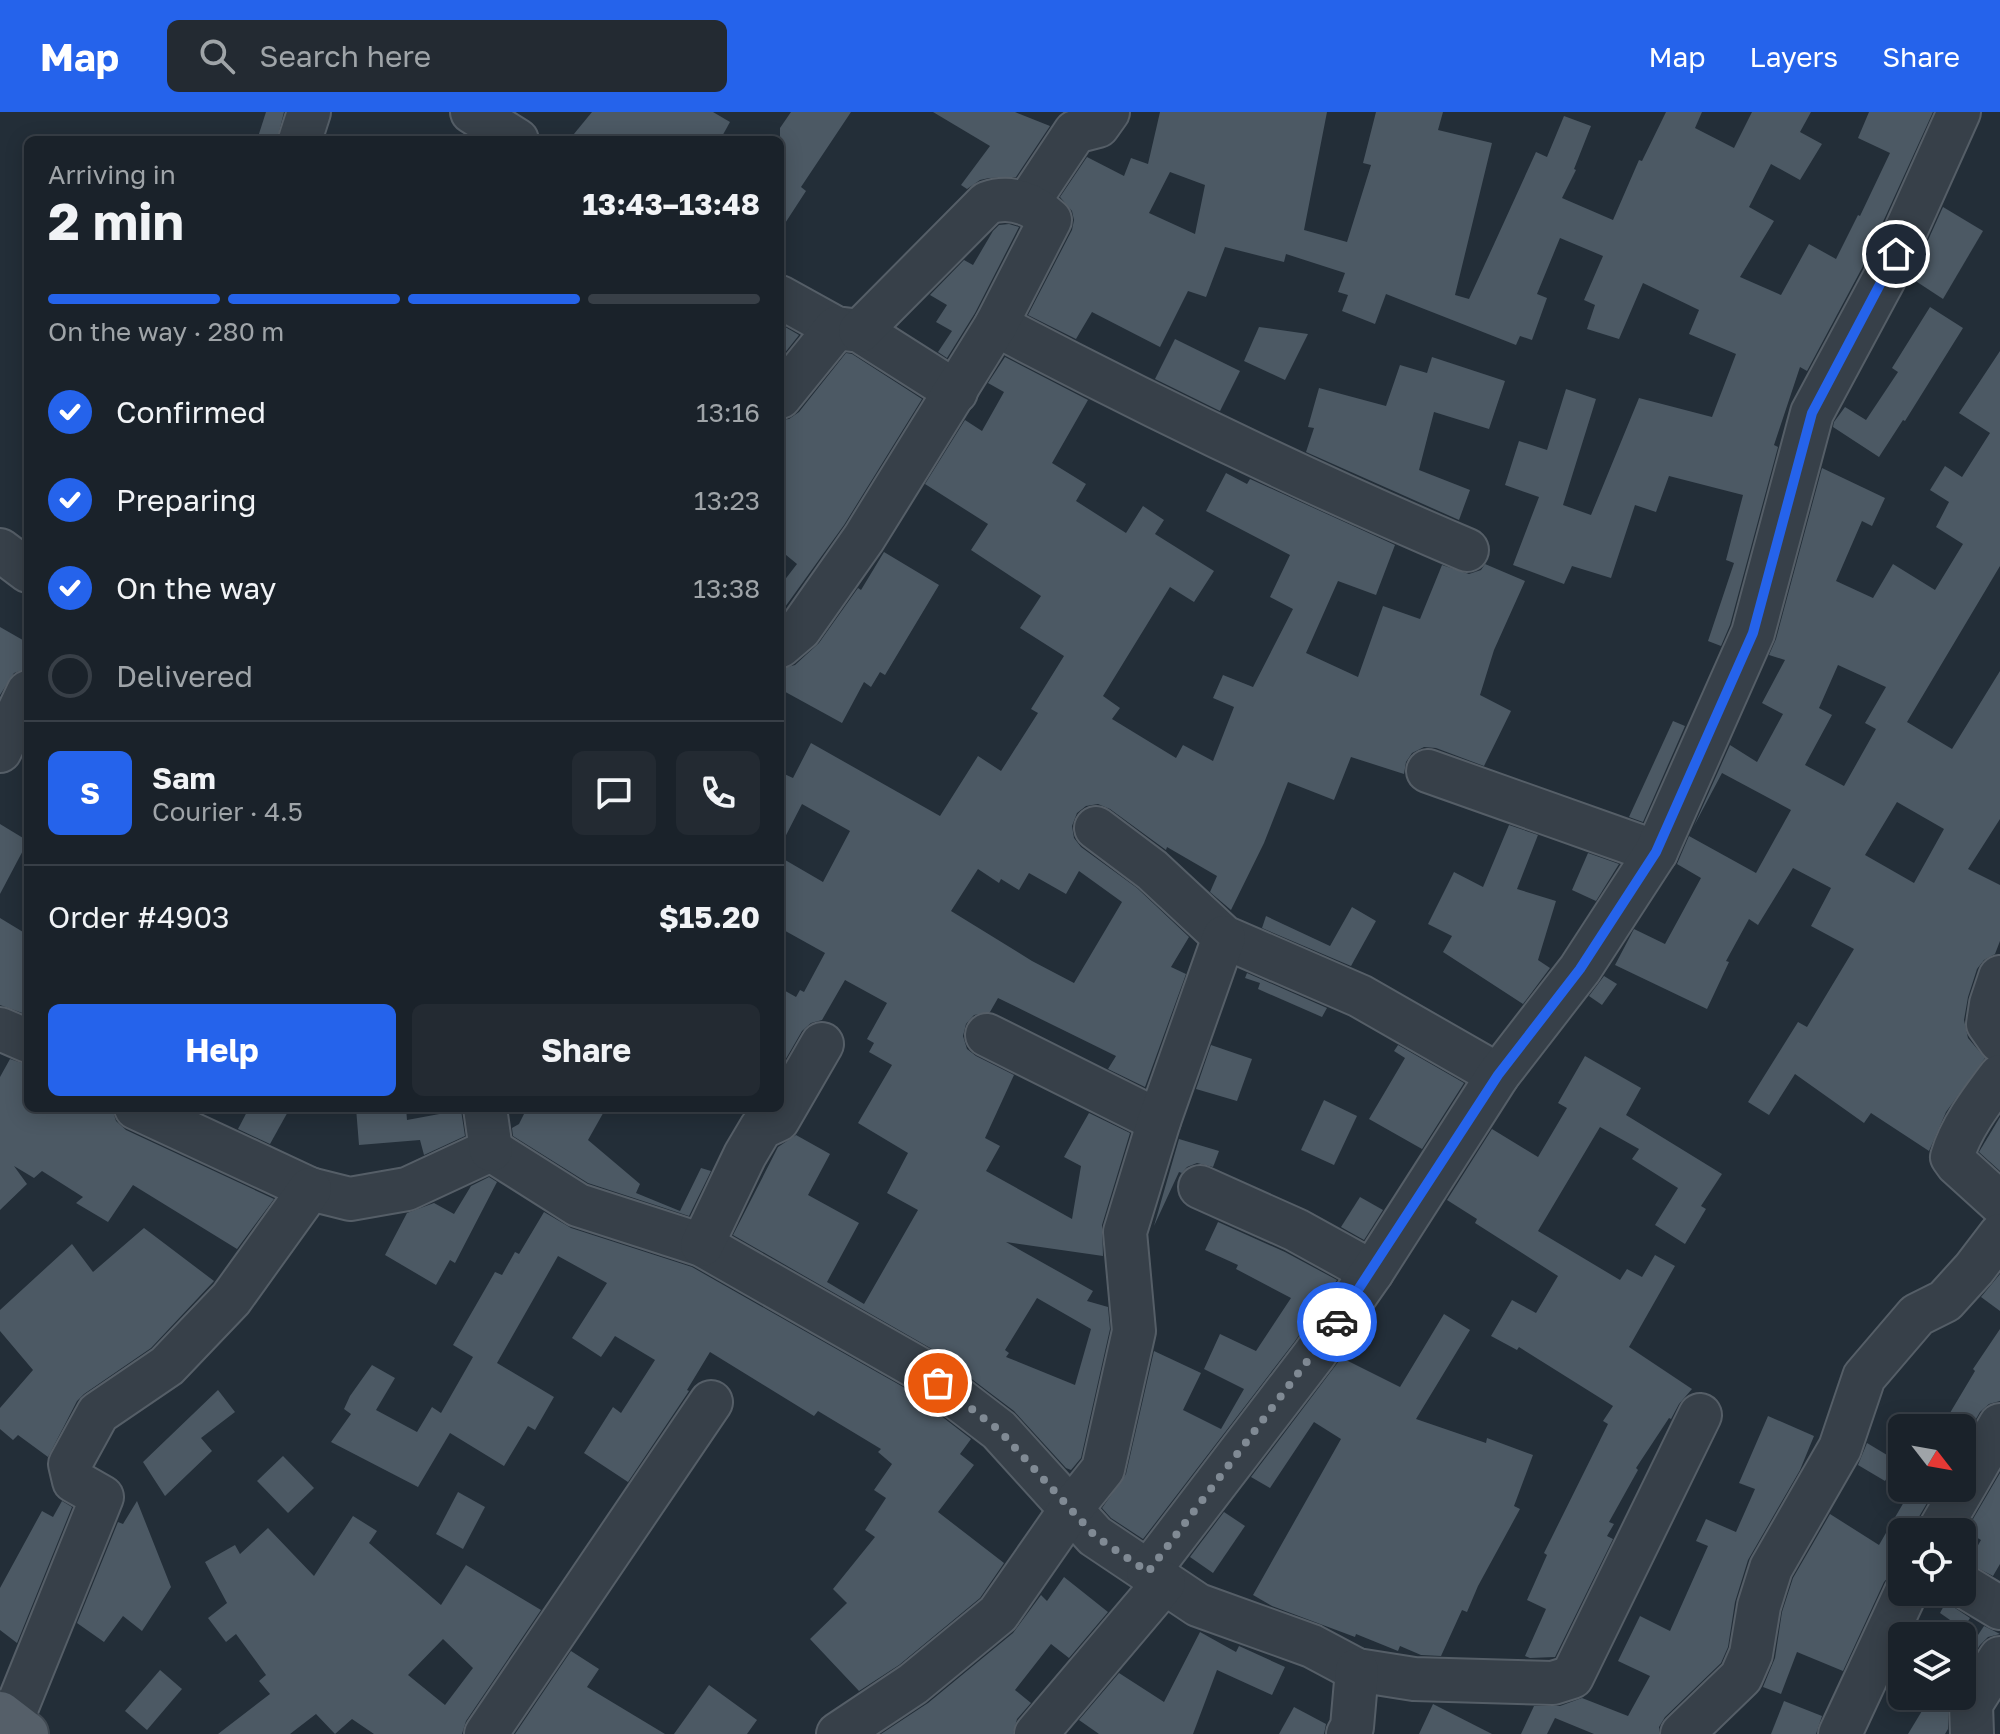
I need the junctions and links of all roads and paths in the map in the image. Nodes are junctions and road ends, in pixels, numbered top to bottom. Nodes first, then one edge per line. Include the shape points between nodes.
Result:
1 (309, 112) edge
2 (472, 112) edge
3 (1959, 112) edge
4 (1095, 117) edge
5 (301, 136) edge
6 (511, 136) edge
7 (1027, 204) junction
8 (784, 299) edge
9 (996, 325) junction
10 (848, 329) junction
11 (956, 392) junction
12 (784, 393) edge
13 (0, 550) edge
14 (1467, 550) dead end
15 (24, 568) edge
16 (784, 643) edge
17 (24, 700) edge
18 (0, 751) edge
19 (1428, 771) dead end
20 (1096, 828) dead end
21 (1656, 852) junction
22 (1224, 937) junction
23 (2000, 977) edge
24 (0, 1029) edge
25 (987, 1035) dead end
26 (24, 1039) edge
27 (2000, 1041) edge
28 (822, 1044) dead end
29 (1498, 1075) junction
30 (2000, 1076) edge
31 (784, 1110) edge
32 (145, 1112) edge
33 (486, 1112) edge
34 (783, 1112) edge
35 (1159, 1121) junction
36 (491, 1150) junction
37 (1200, 1187) dead end
38 (310, 1189) junction
39 (2000, 1203) edge
40 (2000, 1235) edge
41 (702, 1245) junction
42 (1372, 1272) junction
43 (711, 1402) dead end
44 (1700, 1415) dead end
45 (2000, 1425) edge
46 (1071, 1509) junction
47 (1946, 1518) edge
48 (1156, 1577) junction
49 (1976, 1593) edge
50 (1899, 1606) edge
51 (2000, 1608) edge
52 (2000, 1658) edge
53 (1357, 1670) junction
54 (12, 1723) edge
55 (486, 1734) edge
56 (838, 1734) edge
57 (1036, 1734) edge
58 (1348, 1734) edge
59 (1682, 1734) edge
60 (1840, 1734) edge
61 (1972, 1734) edge

1 - 5 street
2 - 6 street
3 - 21 street via 1884,279 1812,413 1753,633
4 - 7 street via 1075,132
7 - 9 street via 1046,216 1049,226
7 - 10 street via 1003,197 987,203
8 - 10 street
9 - 11 street
9 - 14 street via 1214,436
10 - 11 street
10 - 12 street
11 - 16 street via 864,538 800,629
13 - 15 street
17 - 18 street
19 - 21 street
20 - 22 street via 1152,870
21 - 29 street via 1580,969
22 - 29 street via 1360,996
22 - 35 street
23 - 27 street via 1988,1024
24 - 26 street
25 - 35 street
28 - 31 street
29 - 42 street
30 - 39 street via 1952,1157
32 - 38 street
33 - 36 street
34 - 41 street via 761,1128
35 - 46 street via 1125,1232 1134,1331 1103,1469
36 - 38 street via 407,1189 350,1199
36 - 41 street via 578,1205
37 - 42 street
38 - 54 street via 231,1299 167,1366 98,1413 84,1438 70,1464 74,1481 102,1497
40 - 59 street via 1945,1301 1917,1315 1864,1377 1840,1448 1771,1568 1741,1677
41 - 46 street via 918,1368 999,1430
42 - 48 street
43 - 55 street
44 - 53 street via 1572,1677 1553,1683 1414,1679
45 - 47 street
46 - 48 street via 1095,1536
46 - 56 street via 998,1614 913,1684
48 - 53 street via 1198,1605 1312,1646
48 - 57 street
49 - 51 street
50 - 60 street
52 - 61 street via 1971,1704
53 - 58 street

